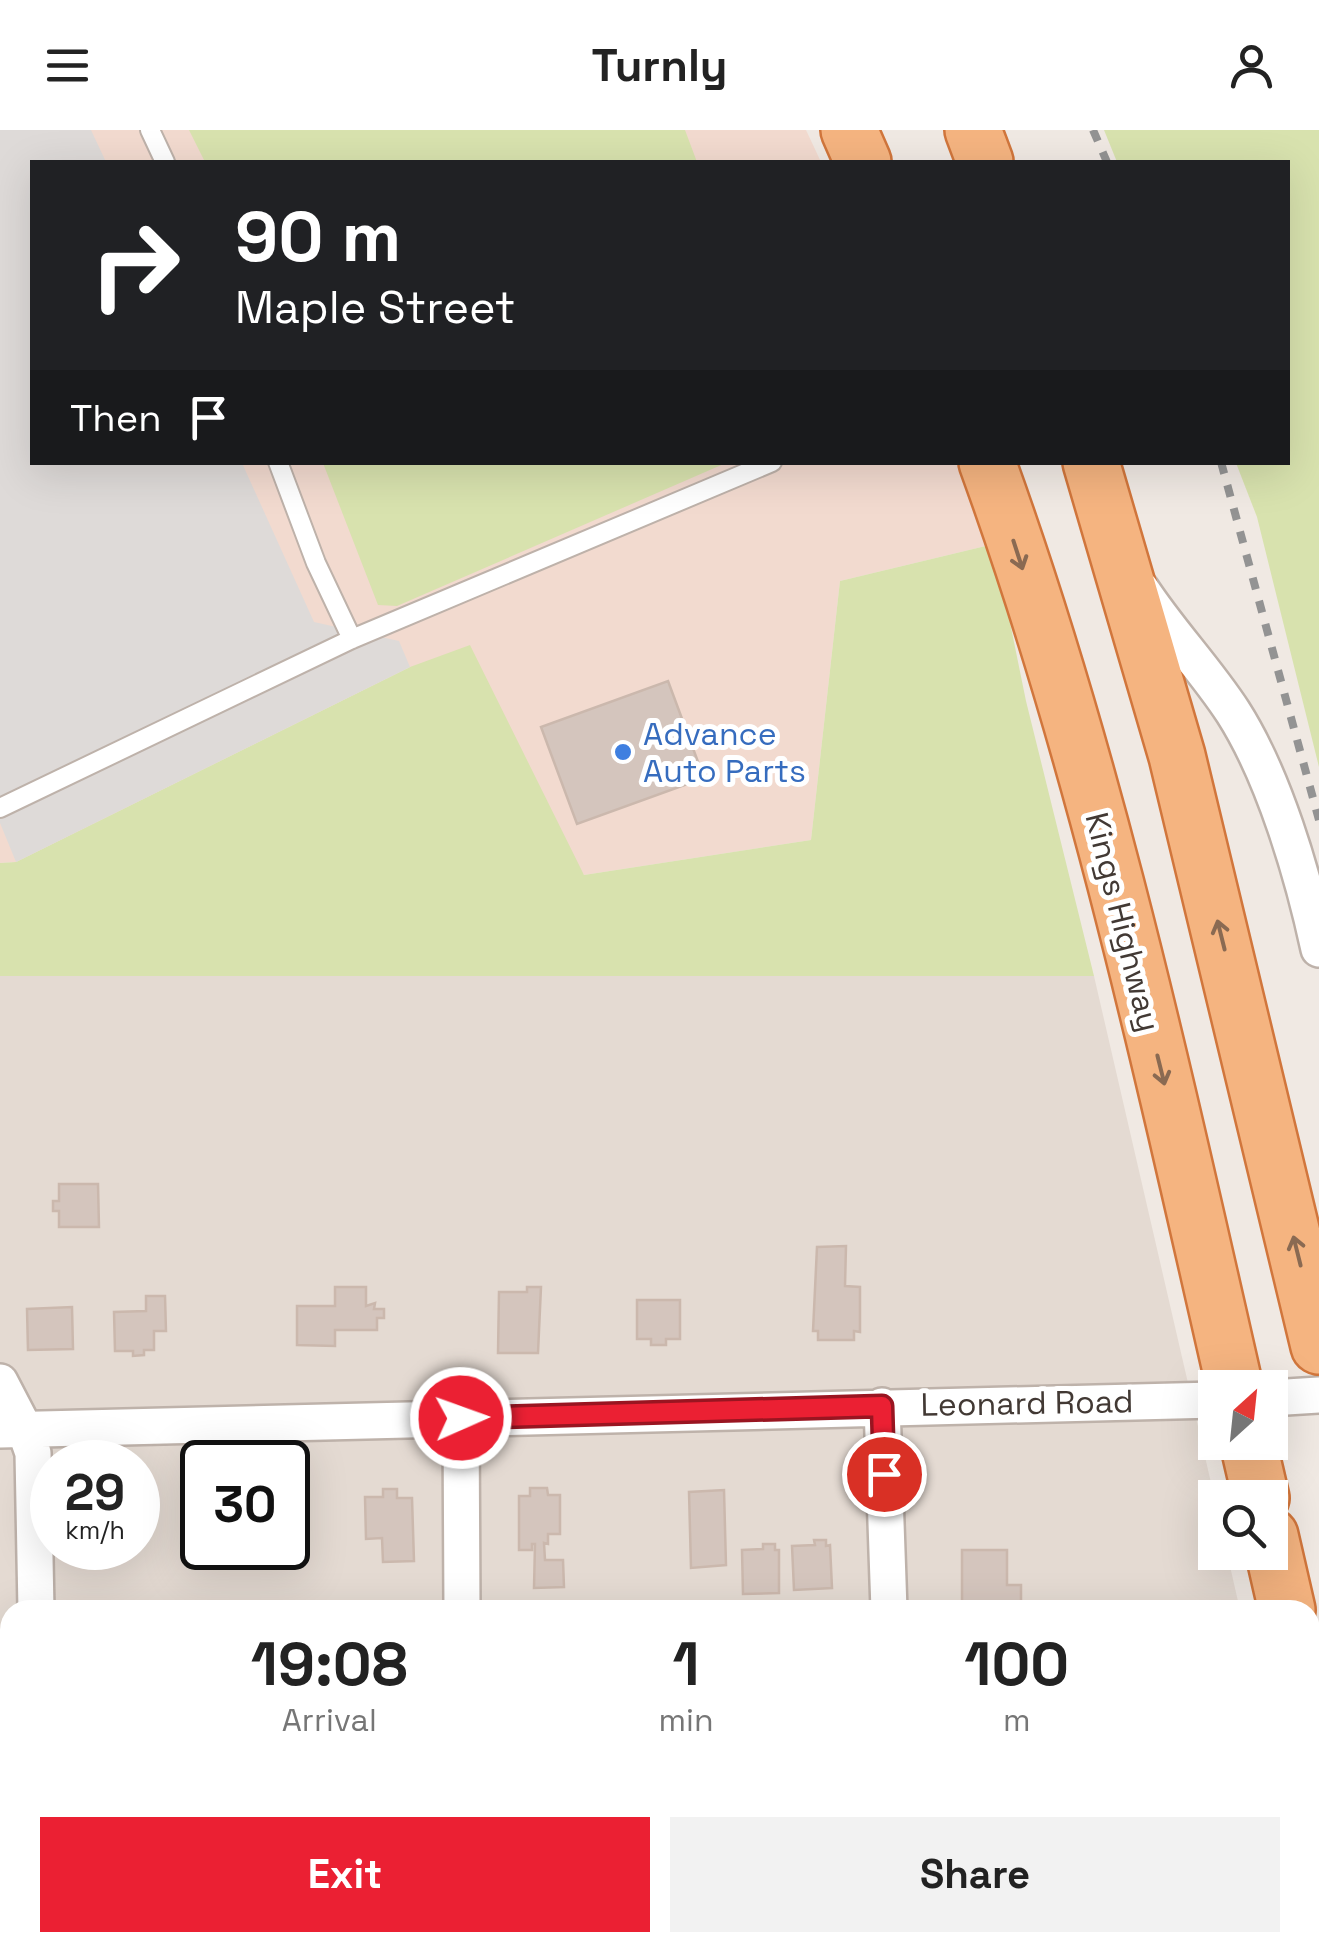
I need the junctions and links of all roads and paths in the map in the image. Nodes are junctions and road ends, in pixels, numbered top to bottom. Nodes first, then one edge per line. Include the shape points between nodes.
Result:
1 (150, 130) edge
2 (850, 130) edge
3 (973, 130) edge
4 (164, 160) edge
5 (862, 160) edge
6 (984, 160) edge
7 (279, 465) edge
8 (765, 465) edge
9 (1092, 465) edge
10 (983, 474) edge
11 (1121, 559) junction
12 (352, 639) junction
13 (0, 808) edge
14 (1313, 898) edge
15 (1319, 949) edge
16 (1319, 1346) edge
17 (1231, 1370) edge
18 (0, 1382) edge
19 (1319, 1395) edge
20 (1288, 1397) edge
21 (1198, 1400) edge
22 (882, 1406) junction
23 (461, 1418) junction
24 (13, 1430) edge
25 (1278, 1570) edge
26 (36, 1600) edge
27 (462, 1600) edge
28 (889, 1600) edge
29 (1286, 1600) edge

1 - 4 lane
2 - 5 highway
3 - 6 highway
7 - 12 lane
8 - 12 lane
9 - 11 highway
10 -> 17 highway, Kings Highway via 1062,690 1108,856
11 - 14 street via 1233,712
16 -> 11 highway via 1177,756
12 - 13 lane
14 - 15 street
18 - 24 street
19 - 20 street
21 - 22 street, Leonard Road
22 - 23 street, Leonard Road
22 - 28 street
23 - 24 street, Leonard Road
23 - 27 street
24 - 26 street via 32,1453
25 - 29 highway

